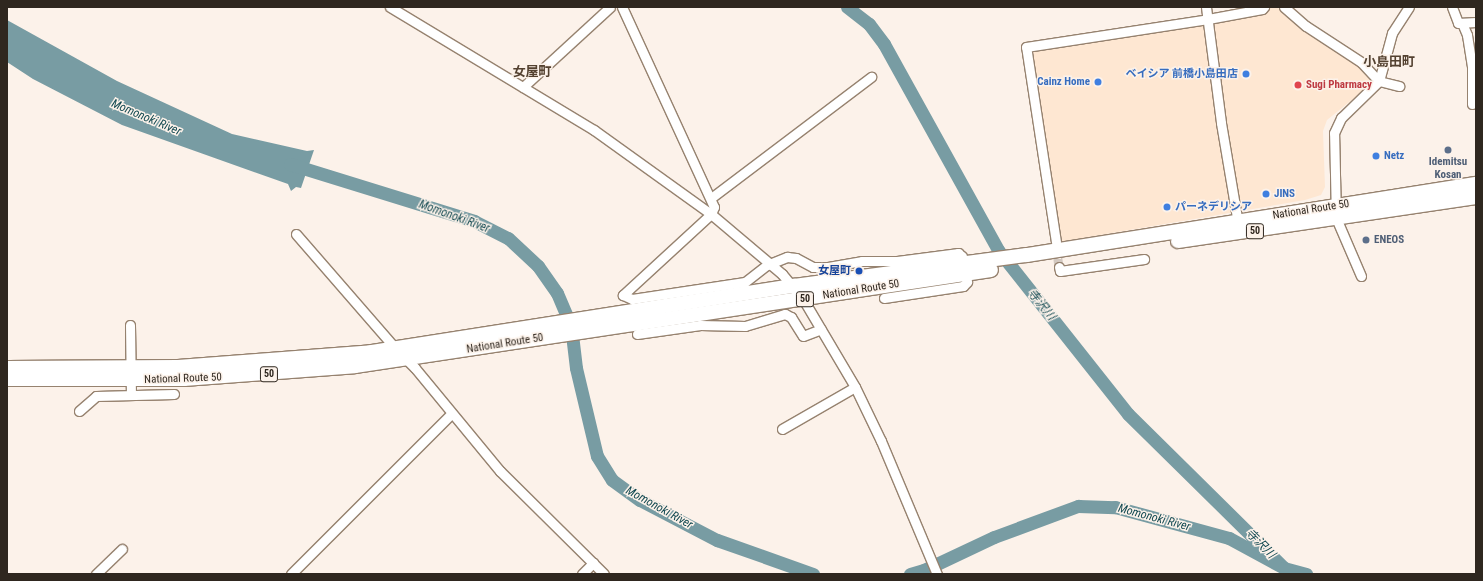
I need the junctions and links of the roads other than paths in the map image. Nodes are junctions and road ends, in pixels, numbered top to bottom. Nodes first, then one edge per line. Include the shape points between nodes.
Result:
1 (390, 7) edge
2 (610, 7) edge
3 (622, 7) edge
4 (1206, 7) edge
5 (1264, 7) edge
6 (1284, 7) edge
7 (1409, 7) edge
8 (1452, 7) edge
9 (1208, 20) junction
10 (1476, 22) edge
11 (1462, 23) junction
12 (871, 77) dead end
13 (1379, 81) junction
14 (1399, 86) dead end
15 (523, 87) junction
16 (1472, 104) dead end
17 (1476, 184) edge
18 (1476, 197) edge
19 (711, 198) junction
20 (1336, 212) junction
21 (711, 214) junction
22 (1238, 223) junction
23 (296, 234) dead end
24 (1056, 242) tunnel mouth
25 (962, 256) dead end
26 (1030, 259) junction
27 (1144, 259) dead end
28 (771, 263) junction
29 (995, 264) junction
30 (1059, 267) dead end
31 (1361, 276) dead end
32 (968, 282) dead end
33 (794, 286) junction
34 (884, 298) dead end
35 (803, 299) junction
36 (609, 322) junction
37 (130, 325) dead end
38 (821, 329) junction
39 (528, 334) junction
40 (637, 334) dead end
41 (394, 348) junction
42 (407, 359) junction
43 (7, 368) edge
44 (7, 379) edge
45 (131, 381) junction
46 (855, 387) junction
47 (174, 394) dead end
48 (79, 411) dead end
49 (451, 414) junction
50 (782, 429) dead end
51 (122, 549) dead end
52 (593, 563) junction
53 (96, 574) edge
54 (291, 574) edge
55 (582, 574) edge
56 (604, 574) edge
57 (937, 574) edge

1 - 15 street
2 - 15 street
3 - 19 street
4 - 9 street
5 - 9 street via 1262,10
6 - 13 street via 1306,26 1361,62
7 - 13 street via 1392,32
8 - 11 street via 1458,23
9 - 22 street via 1220,116
9 - 24 street via 1026,47
10 - 11 street
11 - 16 street via 1467,35 1472,68
12 - 19 street
13 - 14 street
13 - 20 street via 1341,118 1334,133
15 - 21 street via 594,130
17 - 20 highway, National Route 50 / 50
18 - 20 highway, National Route 50 / 50
19 - 21 street via 714,207
20 - 22 highway, National Route 50 / 50
20 - 26 highway, National Route 50 / 50
20 - 31 street
21 - 28 street
21 - 28 street via 623,295 632,299 745,282
22 - 26 highway, National Route 50 / 50
23 - 41 street
25 - 28 street via 958,253 898,261 862,261 813,267 792,256
26 - 29 highway, 50
27 - 30 street via 1060,271
28 - 33 street
29 - 33 highway, National Route 50 / 50
29 - 35 highway, National Route 50 / 50
32 - 34 street via 963,286
33 - 35 street
33 - 36 highway, National Route 50 / 50
35 - 36 highway, National Route 50 / 50
35 - 38 street
36 - 39 highway, National Route 50 / 50
37 - 45 street
38 - 40 street via 803,336 791,317 785,314 745,326 700,325
38 - 46 street
39 - 41 highway, National Route 50 / 50
39 - 42 highway, National Route 50 / 50
41 - 42 street
41 - 45 highway, National Route 50 / 50
42 - 45 highway, National Route 50 / 50 via 292,372
42 - 49 street
43 - 45 highway, National Route 50 / 50
44 - 45 highway, National Route 50 / 50
45 - 47 street
45 - 48 street via 96,396
46 - 50 street
46 - 57 street
49 - 52 street via 500,471
49 - 54 street
51 - 53 street
52 - 55 street
52 - 56 street

